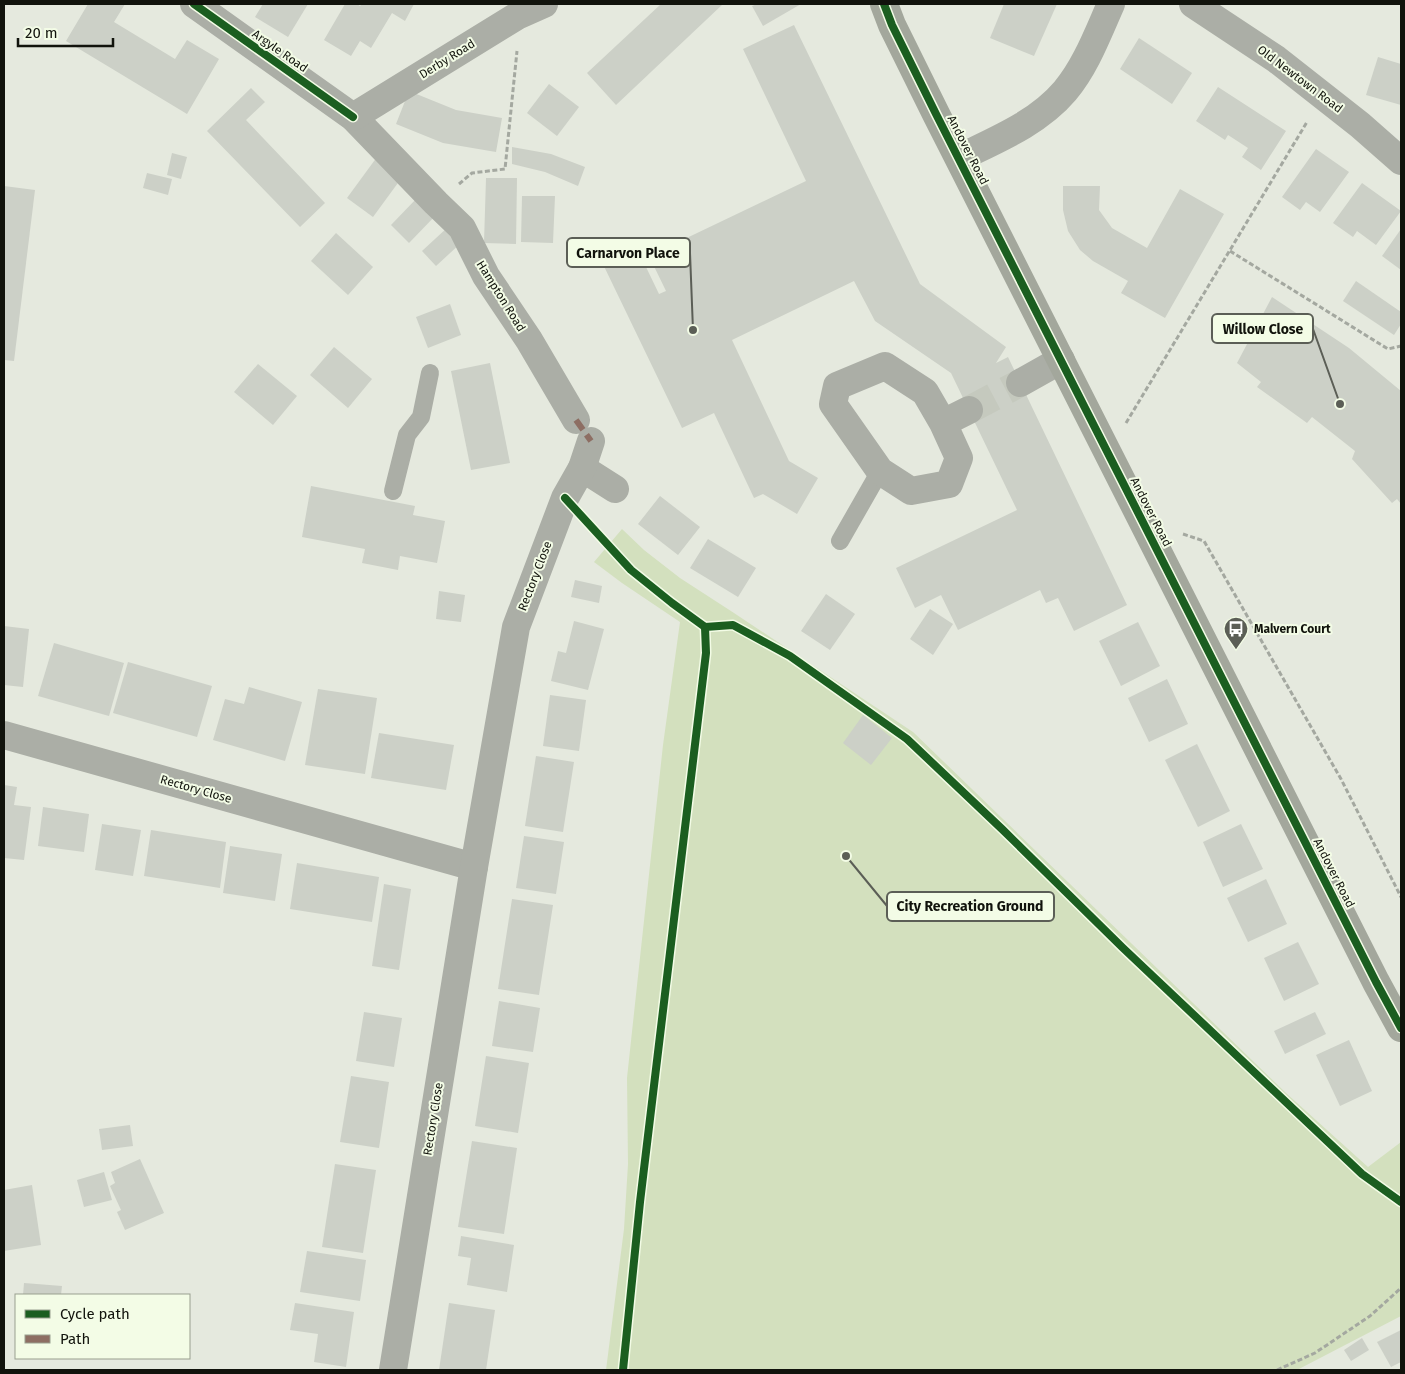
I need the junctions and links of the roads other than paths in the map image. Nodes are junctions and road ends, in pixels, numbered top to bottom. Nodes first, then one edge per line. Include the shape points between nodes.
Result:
1 (194, 4) edge
2 (544, 4) edge
3 (884, 4) edge
4 (1111, 4) edge
5 (1193, 4) edge
6 (353, 117) junction
7 (959, 158) junction
8 (1401, 162) edge
9 (1061, 360) junction
10 (430, 373) dead end
11 (1020, 383) tunnel mouth
12 (969, 410) tunnel mouth
13 (943, 423) junction
14 (584, 430) joint
15 (582, 468) junction
16 (880, 471) junction
17 (615, 489) dead end
18 (393, 491) dead end
19 (840, 541) dead end
20 (4, 735) edge
21 (474, 867) junction
22 (1401, 1028) edge
23 (393, 1370) edge

1 - 6 street, Argyle Road
2 - 6 street, Derby Road via 518,16
3 - 7 main road, Andover Road
4 - 7 street via 1079,71 1056,101 1022,125
5 - 8 street, Old Newtown Road via 1276,59
6 - 14 street, Hampton Road via 462,228 486,276 530,340
7 - 9 main road, Andover Road
9 - 11 street
9 - 22 main road, Andover Road
10 - 18 lane via 421,417 407,435
12 - 13 street
13 - 16 street via 959,458 949,484 911,491
13 - 16 street via 925,392 885,366 837,386 834,404
14 - 15 street, Rectory Close
15 - 17 street
15 - 21 street, Rectory Close via 565,498 516,627
16 - 19 lane
20 - 21 street, Rectory Close
21 - 23 street, Rectory Close

